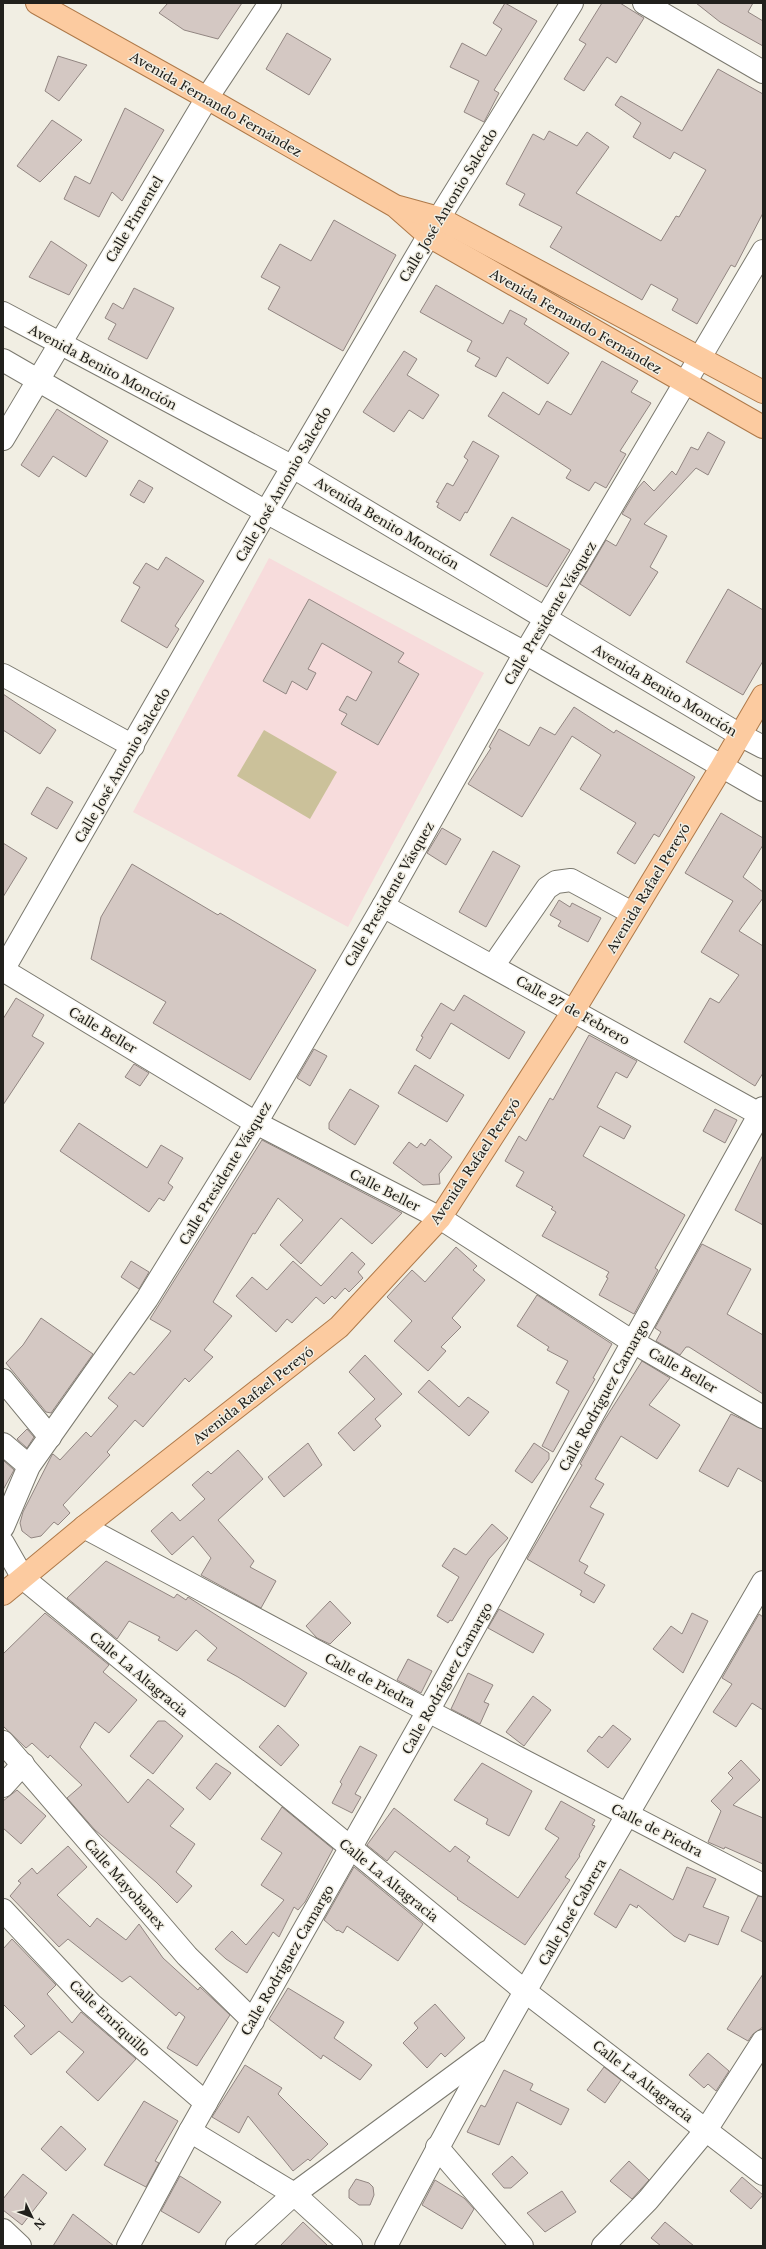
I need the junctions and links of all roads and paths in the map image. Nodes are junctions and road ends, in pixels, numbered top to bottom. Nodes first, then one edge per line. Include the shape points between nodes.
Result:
1 (36, 3) edge
2 (270, 3) edge
3 (572, 3) edge
4 (644, 3) edge
5 (763, 72) edge
6 (207, 98) junction
7 (434, 227) junction
8 (763, 251) edge
9 (3, 313) edge
10 (58, 344) junction
11 (702, 358) junction
12 (3, 360) edge
13 (38, 380) junction
14 (685, 384) junction
15 (763, 392) edge
16 (763, 427) edge
17 (3, 439) edge
18 (293, 467) junction
19 (266, 512) junction
20 (547, 619) junction
21 (525, 653) junction
22 (3, 676) edge
23 (763, 696) edge
24 (740, 735) junction
25 (133, 746) junction
26 (763, 747) edge
27 (721, 768) junction
28 (763, 790) edge
29 (383, 906) junction
30 (632, 913) junction
31 (493, 966) junction
32 (3, 970) edge
33 (574, 1010) junction
34 (762, 1113) edge
35 (256, 1122) junction
36 (440, 1218) junction
37 (633, 1342) junction
38 (3, 1380) edge
39 (763, 1417) edge
40 (50, 1437) junction
41 (3, 1444) edge
42 (29, 1466) junction
43 (3, 1527) edge
44 (84, 1528) junction
45 (3, 1543) edge
46 (23, 1578) junction
47 (763, 1582) edge
48 (3, 1594) edge
49 (428, 1711) junction
50 (3, 1742) edge
51 (23, 1764) junction
52 (3, 1786) edge
53 (628, 1815) junction
54 (351, 1849) junction
55 (763, 1885) edge
56 (3, 1910) edge
57 (526, 1992) junction
58 (253, 2021) junction
59 (763, 2041) edge
60 (492, 2048) junction
61 (206, 2103) junction
62 (706, 2130) junction
63 (190, 2131) junction
64 (437, 2147) junction
65 (763, 2174) edge
66 (294, 2194) junction
67 (3, 2230) edge
68 (20, 2246) edge
69 (128, 2246) edge
70 (237, 2246) edge
71 (351, 2246) edge
72 (386, 2246) edge
73 (522, 2246) edge
74 (603, 2246) edge

1 - 6 main road, Avenida Fernando Fernández
2 - 6 street, Calle Pimentel
3 - 7 street, Calle José Antonio Salcedo
4 - 5 street
6 - 7 main road, Avenida Fernando Fernández
6 - 10 street, Calle Pimentel
7 - 11 main road, Avenida Fernando Fernández
7 - 14 main road, Avenida Fernando Fernández
7 - 18 street, Calle José Antonio Salcedo
8 - 11 street, Calle Presidente Vásquez
9 - 10 street, Avenida Benito Monción
10 - 13 street, Calle Pimentel
10 - 18 street, Avenida Benito Monción
11 - 14 street, Calle Presidente Vásquez
11 - 15 main road, Avenida Fernando Fernández
12 - 13 street
13 - 17 street, Calle Pimentel
13 - 19 street
14 - 16 main road, Avenida Fernando Fernández
14 - 20 street, Calle Presidente Vásquez
18 - 19 street, Calle José Antonio Salcedo
18 - 20 street, Avenida Benito Monción
19 - 21 street
19 - 25 street, Calle José Antonio Salcedo
20 - 21 street, Calle Presidente Vásquez
20 - 24 street, Avenida Benito Monción
21 - 27 street
21 - 29 street, Calle Presidente Vásquez
22 - 25 street
23 - 24 main road, Avenida Rafael Pereyó
24 - 26 street, Avenida Benito Monción
24 - 27 main road, Avenida Rafael Pereyó
25 - 32 street, Calle José Antonio Salcedo
27 - 28 street
27 - 30 main road, Avenida Rafael Pereyó
29 - 31 street, Calle 27 de Febrero
29 - 35 street, Calle Presidente Vásquez
30 - 31 street via 571,880 556,882 547,888
30 - 33 main road, Avenida Rafael Pereyó
31 - 33 street, Calle 27 de Febrero
32 - 35 street, Calle Beller
33 - 34 street, Calle 27 de Febrero
33 - 36 main road, Avenida Rafael Pereyó
34 - 37 street, Calle Rodríguez Camargo
35 - 36 street, Calle Beller
35 - 40 street, Calle Presidente Vásquez via 147,1298
36 - 37 street, Calle Beller
36 - 44 main road, Avenida Rafael Pereyó via 339,1327
37 - 39 street, Calle Beller
37 - 49 street, Calle Rodríguez Camargo
38 - 40 street
40 - 42 street, Calle Presidente Vásquez
41 - 42 street
42 - 43 street, Calle Presidente Vásquez
44 - 46 main road, Avenida Rafael Pereyó
44 - 49 street, Calle de Piedra
45 - 46 street
46 - 48 main road, Avenida Rafael Pereyó
46 - 54 street, Calle La Altagracia
47 - 53 street, Calle José Cabrera
49 - 53 street, Calle de Piedra
49 - 54 street, Calle Rodríguez Camargo
50 - 51 street, Calle Mayobanex
51 - 52 street
51 - 58 street, Calle Mayobanex via 187,1956
53 - 55 street, Calle de Piedra
53 - 57 street, Calle José Cabrera
54 - 57 street, Calle La Altagracia
54 - 58 street, Calle Rodríguez Camargo
56 - 61 street, Calle Enriquillo via 91,2004
57 - 60 street, Calle José Cabrera
57 - 62 street, Calle La Altagracia
58 - 61 street, Calle Rodríguez Camargo
59 - 62 street
60 - 64 street, Calle José Cabrera
60 - 66 street
61 - 63 street, Calle Rodríguez Camargo
62 - 65 street, Calle La Altagracia
62 - 74 street via 648,2200
63 - 66 street
63 - 69 street, Calle Rodríguez Camargo
64 - 72 street, Calle José Cabrera
64 - 73 street
66 - 70 street
66 - 71 street
67 - 68 street

